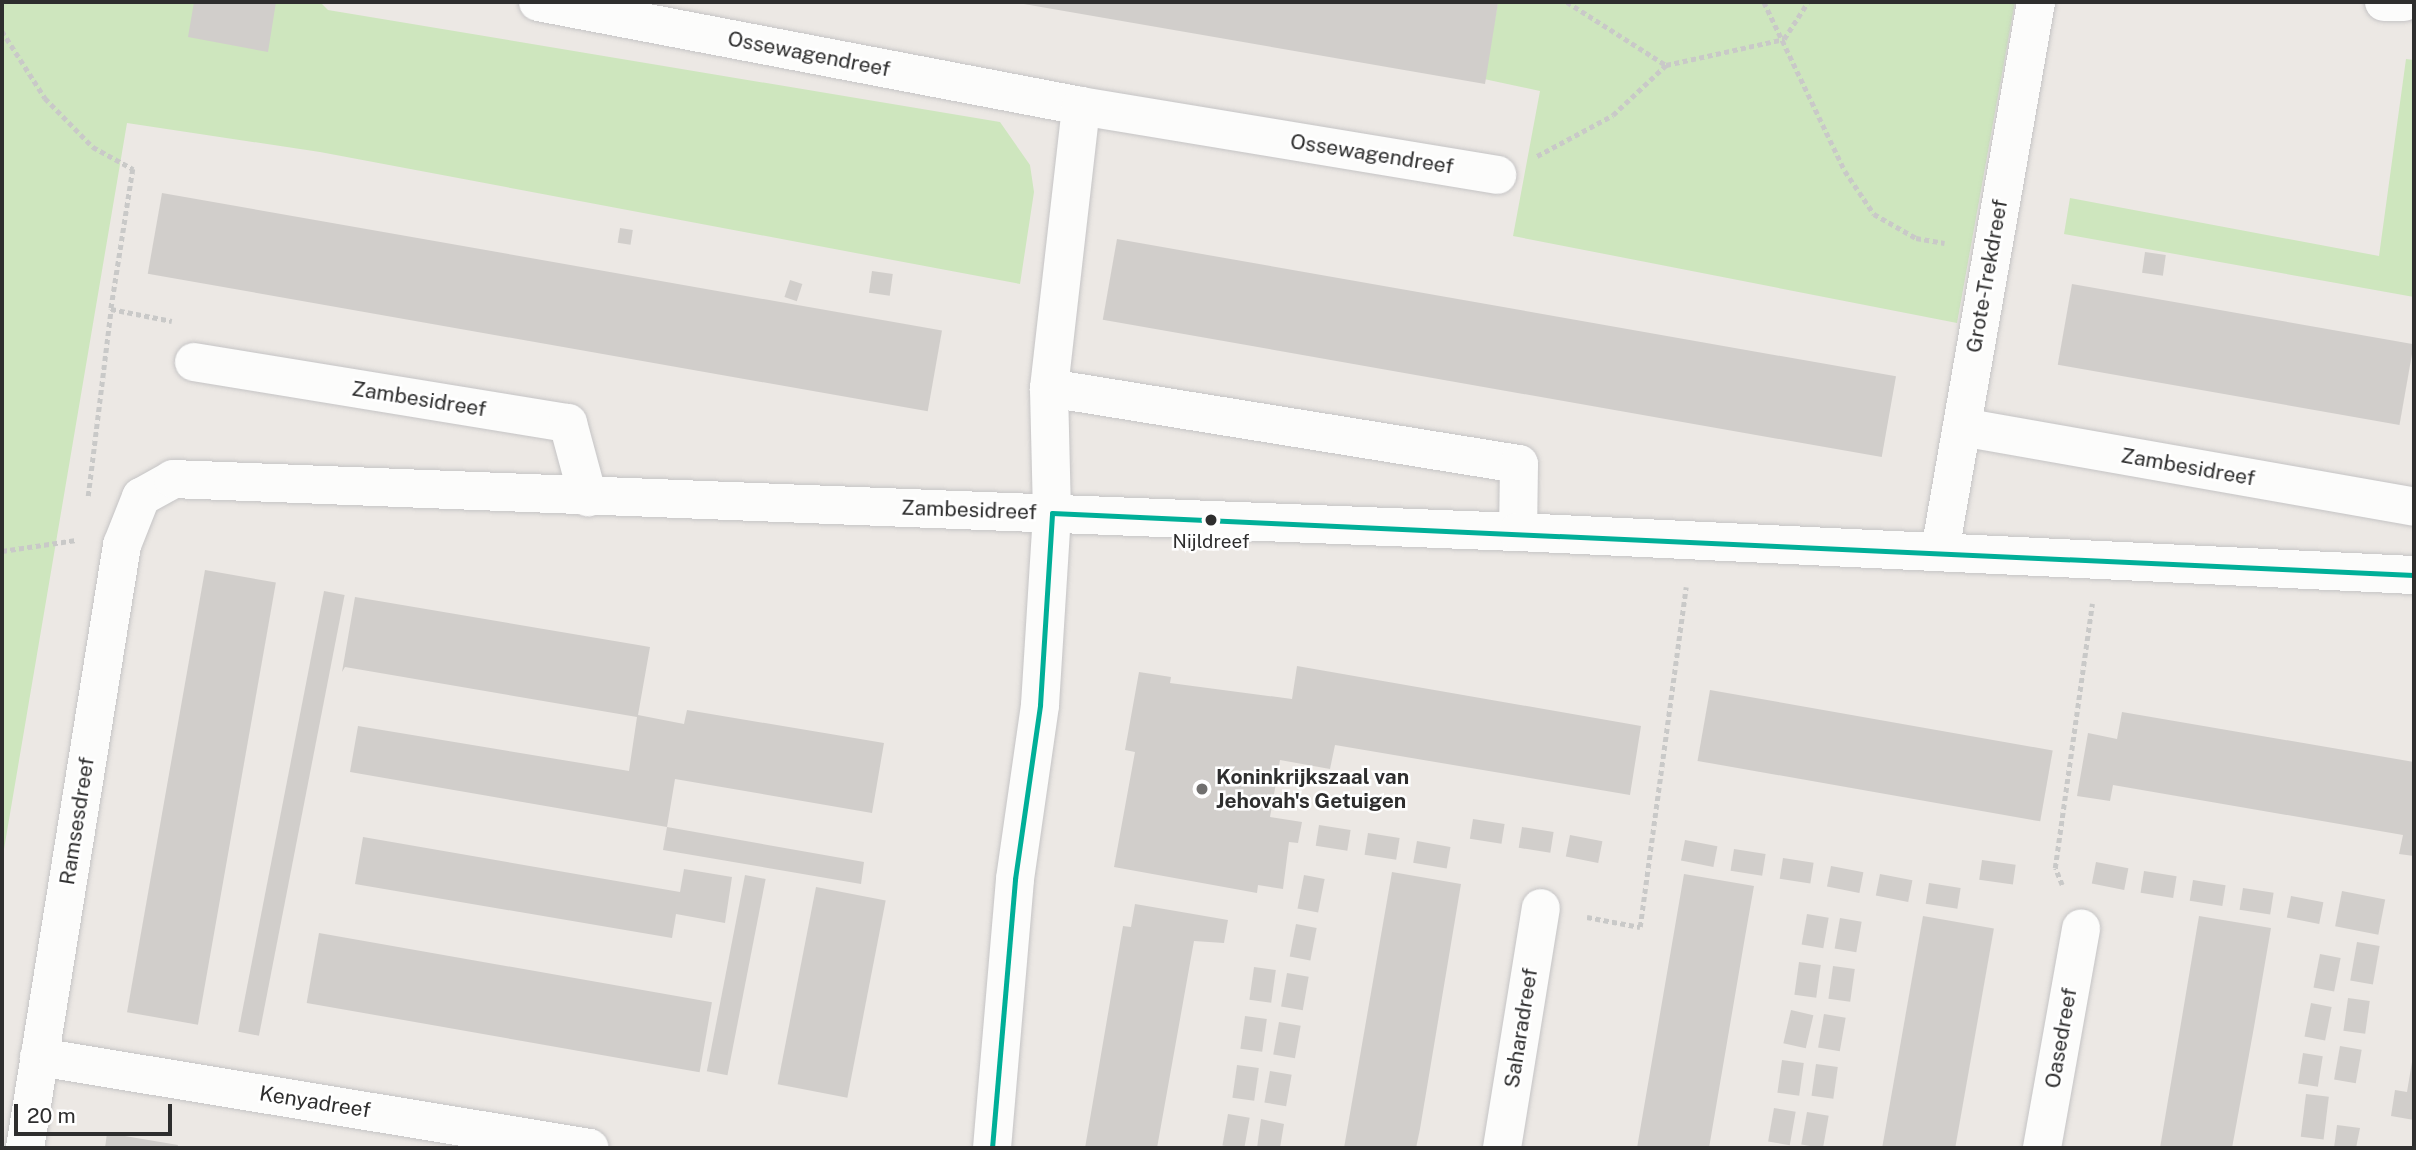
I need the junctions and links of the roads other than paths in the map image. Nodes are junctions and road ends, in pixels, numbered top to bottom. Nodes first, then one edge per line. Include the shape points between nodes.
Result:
1 (538, 2) edge
2 (2036, 2) edge
3 (2384, 2) edge
4 (2403, 2) edge
5 (1081, 107) junction
6 (1497, 175) road end
7 (194, 362) road end
8 (1049, 388) junction
9 (1962, 427) junction
10 (141, 497) joint
11 (588, 497) junction
12 (2414, 507) edge
13 (1052, 513) junction
14 (1518, 533) junction
15 (1940, 551) junction
16 (2414, 575) edge
17 (1541, 908) road end
18 (2081, 928) road end
19 (39, 1057) junction
20 (25, 1148) edge
21 (590, 1148) edge
22 (992, 1148) edge
23 (1502, 1148) edge
24 (2042, 1148) edge

1 - 5 street, Ossewagendreef
2 - 9 street, Grote-Trekdreef
3 - 4 street
5 - 6 street, Ossewagendreef
5 - 8 street
7 - 11 street, Zambesidreef via 568,423
8 - 13 street
8 - 14 street via 1519,464
9 - 12 street, Zambesidreef
9 - 15 street, Grote-Trekdreef
10 - 11 street, Zambesidreef via 173,479
10 - 19 street, Ramsesdreef via 122,545
11 - 13 street, Zambesidreef
13 - 14 street, Zambesidreef
13 - 22 street via 1040,705 1015,879
14 - 15 street, Zambesidreef
15 - 16 street, Zambesidreef
17 - 23 street, Saharadreef
18 - 24 street, Oasedreef
19 - 20 street, Ramsesdreef
19 - 21 street, Kenyadreef

